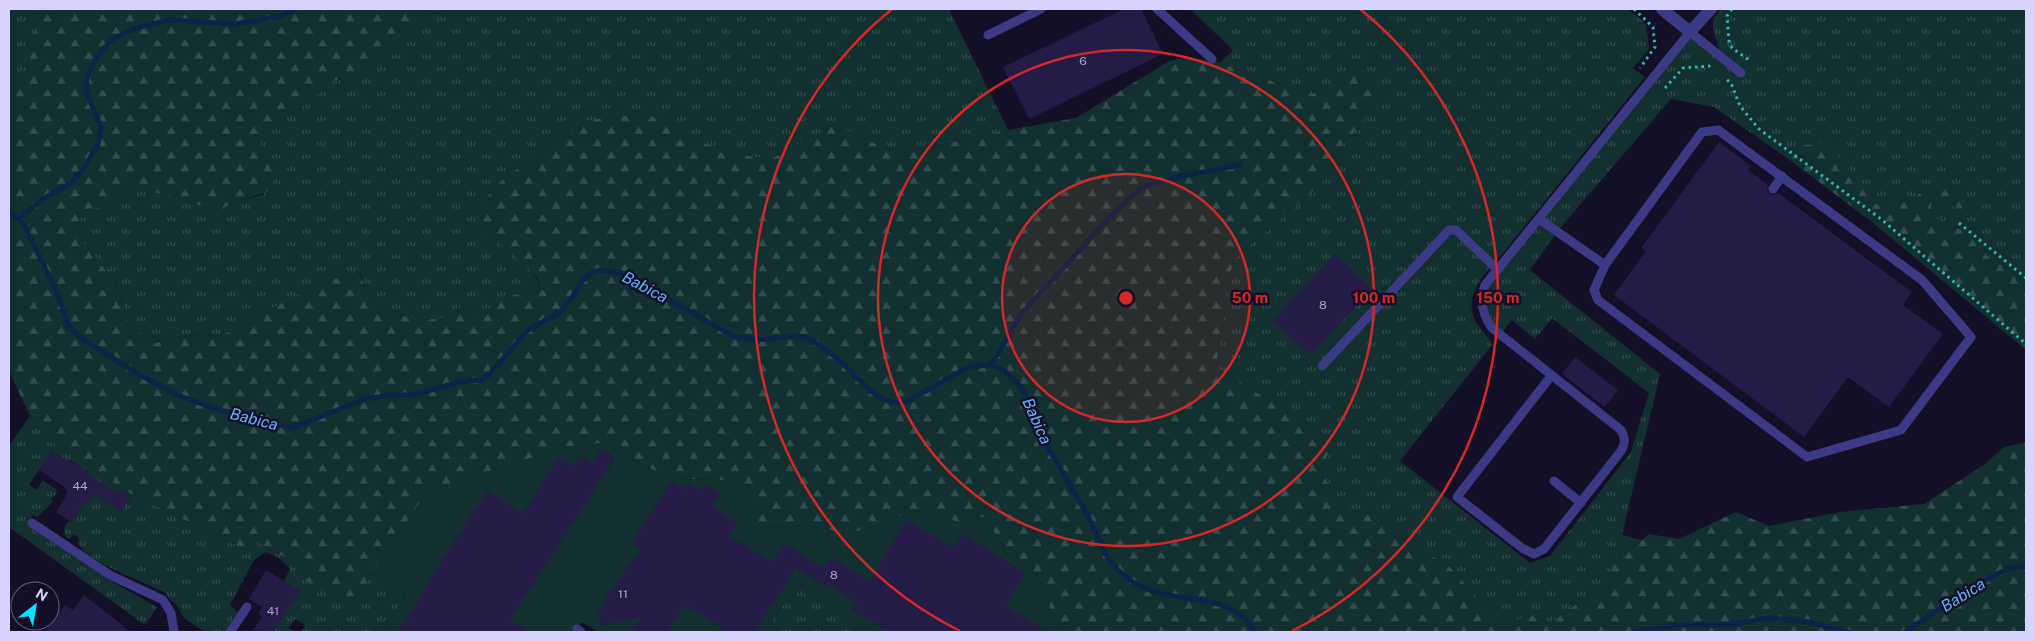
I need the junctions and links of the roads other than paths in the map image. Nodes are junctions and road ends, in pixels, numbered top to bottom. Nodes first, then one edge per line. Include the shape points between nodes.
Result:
1 (1041, 9) edge
2 (1158, 9) edge
3 (1662, 9) edge
4 (1711, 9) edge
5 (1690, 32) junction
6 (988, 34) dead end
7 (1212, 59) dead end
8 (1741, 73) dead end
9 (1782, 176) junction
10 (1773, 188) dead end
11 (1539, 219) junction
12 (1605, 266) junction
13 (1498, 270) junction
14 (1322, 366) dead end
15 (1551, 376) junction
16 (1554, 481) dead end
17 (1581, 503) junction
18 (32, 523) dead end
19 (247, 607) dead end
20 (174, 632) edge
21 (230, 632) edge

1 - 6 lane
2 - 7 lane
3 - 5 street
4 - 5 street
5 - 8 lane
5 - 11 lane
9 - 10 lane
9 - 12 lane via 1718,130 1702,132
9 - 12 lane via 1922,280 1971,337 1901,430 1807,457 1598,300 1594,290
11 - 12 lane
11 - 13 lane
13 - 14 lane via 1456,230 1449,230
13 - 15 lane via 1482,294 1482,311 1486,320
15 - 17 lane via 1621,430 1625,437 1621,451
15 - 17 lane via 1457,497 1534,554 1544,549
16 - 17 lane
18 - 20 lane via 110,575 163,600 171,613
19 - 21 lane

